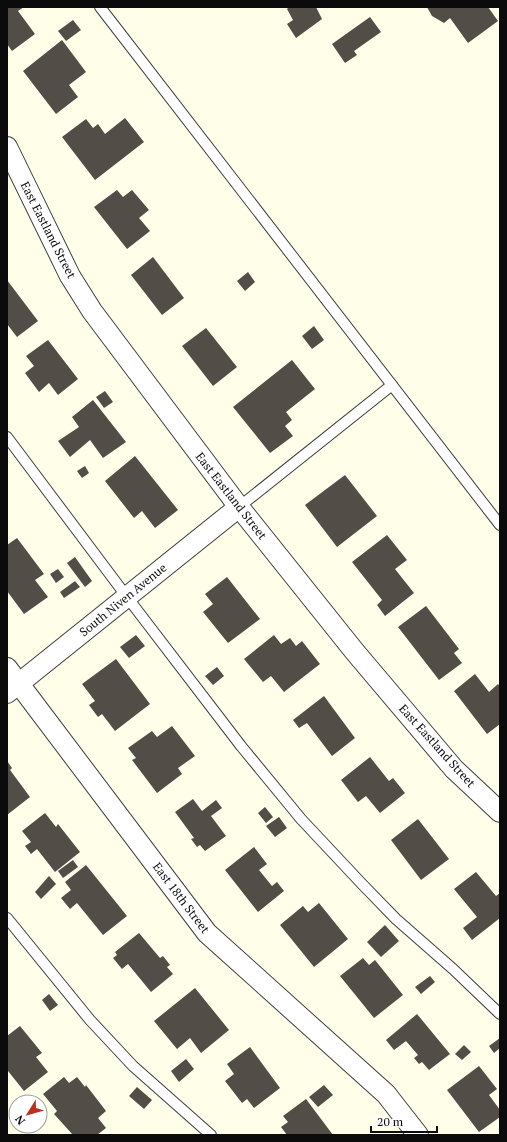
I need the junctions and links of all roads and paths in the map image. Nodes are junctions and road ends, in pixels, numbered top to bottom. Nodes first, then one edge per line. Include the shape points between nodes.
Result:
1 (100, 7) edge
2 (7, 148) edge
3 (392, 385) junction
4 (7, 437) edge
5 (239, 507) junction
6 (500, 525) edge
7 (126, 597) junction
8 (11, 682) edge
9 (500, 812) edge
10 (7, 918) edge
11 (500, 1014) edge
12 (211, 1135) edge
13 (418, 1135) edge

1 - 3 lane
2 - 5 street, East Eastland Street via 70,276 92,312
3 - 5 lane
3 - 6 lane
4 - 7 lane
5 - 7 street, South Niven Avenue
5 - 9 street, East Eastland Street via 354,652 454,769
7 - 8 street, South Niven Avenue
7 - 11 lane via 301,819 396,919
8 - 13 street, East 18th Street via 207,933 386,1094
10 - 12 lane via 90,1020 133,1066

